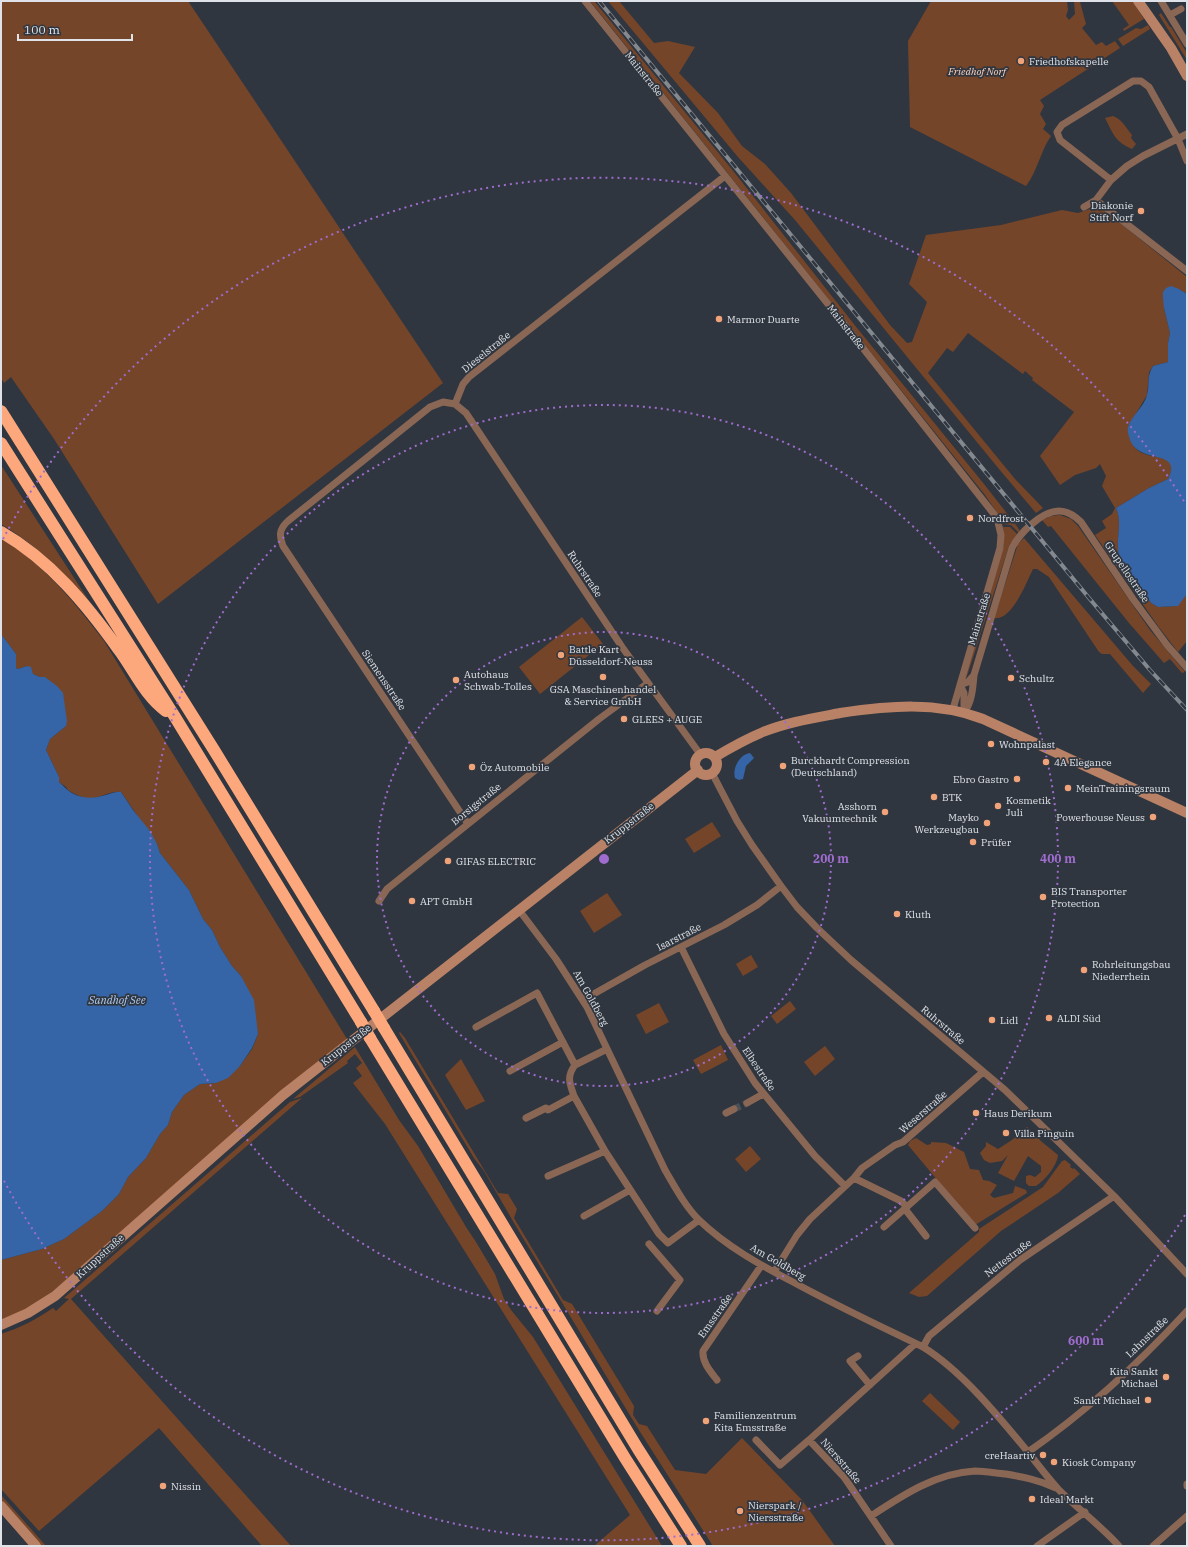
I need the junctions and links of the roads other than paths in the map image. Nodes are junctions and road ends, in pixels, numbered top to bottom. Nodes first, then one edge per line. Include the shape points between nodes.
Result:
1 (585, 1) edge
2 (1138, 1) edge
3 (1161, 1) edge
4 (1185, 7) edge
5 (1170, 15) junction
6 (1187, 44) edge
7 (1187, 76) edge
8 (1187, 134) edge
9 (1178, 139) junction
10 (1187, 161) edge
11 (725, 176) junction
12 (1110, 180) junction
13 (1096, 200) junction
14 (1084, 207) dead end
15 (1187, 271) edge
16 (1, 403) edge
17 (455, 404) junction
18 (1, 411) edge
19 (9, 423) junction
20 (1, 443) edge
21 (1, 532) edge
22 (1187, 668) edge
23 (974, 675) junction
24 (648, 683) junction
25 (960, 685) junction
26 (953, 709) junction
27 (964, 712) junction
28 (175, 717) junction
29 (700, 754) junction
30 (715, 757) junction
31 (698, 770) junction
32 (712, 773) junction
33 (1187, 813) edge
34 (468, 824) junction
35 (781, 886) junction
36 (379, 902) dead end
37 (519, 910) junction
38 (681, 947) junction
39 (583, 1000) junction
40 (476, 1028) dead end
41 (563, 1042) junction
42 (607, 1049) junction
43 (575, 1065) junction
44 (510, 1071) dead end
45 (983, 1072) junction
46 (763, 1094) junction
47 (574, 1096) junction
48 (747, 1103) tunnel mouth
49 (734, 1109) tunnel mouth
50 (726, 1113) dead end
51 (526, 1118) dead end
52 (605, 1150) junction
53 (548, 1176) dead end
54 (854, 1178) junction
55 (845, 1186) junction
56 (630, 1190) junction
57 (1114, 1196) junction
58 (906, 1208) junction
59 (584, 1216) dead end
60 (699, 1220) junction
61 (884, 1227) dead end
62 (975, 1228) dead end
63 (659, 1234) junction
64 (926, 1236) dead end
65 (761, 1266) junction
66 (774, 1272) junction
67 (1187, 1274) edge
68 (657, 1311) dead end
69 (1187, 1311) edge
70 (1, 1325) edge
71 (916, 1344) junction
72 (923, 1347) junction
73 (858, 1356) dead end
74 (717, 1380) dead end
75 (870, 1385) junction
76 (756, 1440) dead end
77 (808, 1440) junction
78 (1028, 1452) junction
79 (1059, 1490) junction
80 (1, 1506) edge
81 (1085, 1512) junction
82 (871, 1516) junction
83 (1187, 1516) edge
84 (36, 1546) edge
85 (681, 1546) edge
86 (700, 1546) edge
87 (891, 1546) edge
88 (1037, 1546) edge
89 (1118, 1546) edge
90 (1153, 1546) edge

1 - 11 street, Mainstraße
2 - 7 street
3 - 5 street
4 - 5 street
5 - 6 street
8 - 9 street
9 - 10 street
9 - 12 street via 1139,159
9 - 12 street via 1149,87 1138,80 1059,127 1057,134 1060,140
11 - 17 street, Dieselstraße via 468,377
11 - 25 street, Mainstraße via 997,518 1001,535 1000,548
12 - 13 street
13 - 14 street
13 - 15 street
16 - 19 highway
17 - 24 street, Ruhrstraße via 466,413
17 - 34 street, Siemensstraße via 442,402 430,407 288,521 280,534 284,546
18 - 19 highway
19 - 86 highway, bridge via 214,750 638,1449
20 - 28 highway
21 - 28 highway via 38,558 62,580 107,634 149,694
22 - 23 street, Grupellostraße via 1133,599 1081,522 1069,513 1061,511 1051,512 1040,518 1022,534 1012,548
23 - 25 street via 968,682
23 - 27 street via 968,706
24 - 29 street, Ruhrstraße
24 - 34 street, Borsigstraße
25 - 26 street, Mainstraße
25 - 27 street, Mainstraße via 964,693
26 - 27 street
26 - 30 street via 891,706 804,720 764,732
27 - 33 street
28 - 85 highway, bridge
29 - 30 street via 707,753
29 - 31 street via 695,764
30 - 32 street via 717,767
31 - 32 street via 704,774
31 - 37 street, Kruppstraße
32 - 35 street, Ruhrstraße via 752,845
34 - 36 street, Borsigstraße via 387,889
35 - 38 street, Isarstraße via 757,905
35 - 45 street, Ruhrstraße via 797,907 851,960
37 - 39 street, Am Goldberg
37 - 70 street, Kruppstraße via 283,1095 55,1296 28,1314
38 - 39 street, Isarstraße
38 - 46 street, Elbestraße via 724,1034
39 - 42 street, Am Goldberg
40 - 41 street via 537,992
41 - 43 street
41 - 44 street
42 - 43 street
42 - 60 street, Am Goldberg via 665,1170
43 - 47 street via 569,1080
45 - 54 street, Weserstraße via 909,1137 862,1168
45 - 57 street, Ruhrstraße via 1005,1090
46 - 48 street
46 - 55 street, Elbestraße via 815,1156
47 - 51 street
47 - 52 street
49 - 50 street
52 - 53 street
52 - 56 street
54 - 55 street, Weserstraße
54 - 58 street via 901,1201
55 - 66 street, Weserstraße via 810,1219
56 - 59 street
56 - 63 street
57 - 67 street, Ruhrstraße
57 - 72 street, Nettestraße via 1015,1264 929,1336
58 - 61 street
58 - 62 street via 935,1182
58 - 64 street
60 - 63 street via 668,1243
60 - 65 street, Am Goldberg
63 - 68 street via 648,1244 680,1280
65 - 66 street, Am Goldberg
65 - 74 street, Emsstraße via 703,1351 702,1357
66 - 71 street, Am Goldberg
69 - 78 street, Lahnstraße via 1096,1400
71 - 72 street, Am Goldberg
71 - 75 street, Niersstraße
72 - 78 street, Am Goldberg via 953,1370
73 - 75 street via 850,1361
75 - 77 street, Niersstraße
76 - 77 street, Niersstraße via 780,1465
77 - 82 street, Niersstraße via 844,1477
78 - 79 street, Am Goldberg
79 - 81 street, Am Goldberg
79 - 82 street via 1027,1477 982,1472 964,1473 937,1479 910,1491
80 - 84 street
81 - 88 street
81 - 89 street, Am Goldberg
82 - 87 street, Niersstraße
83 - 90 street

